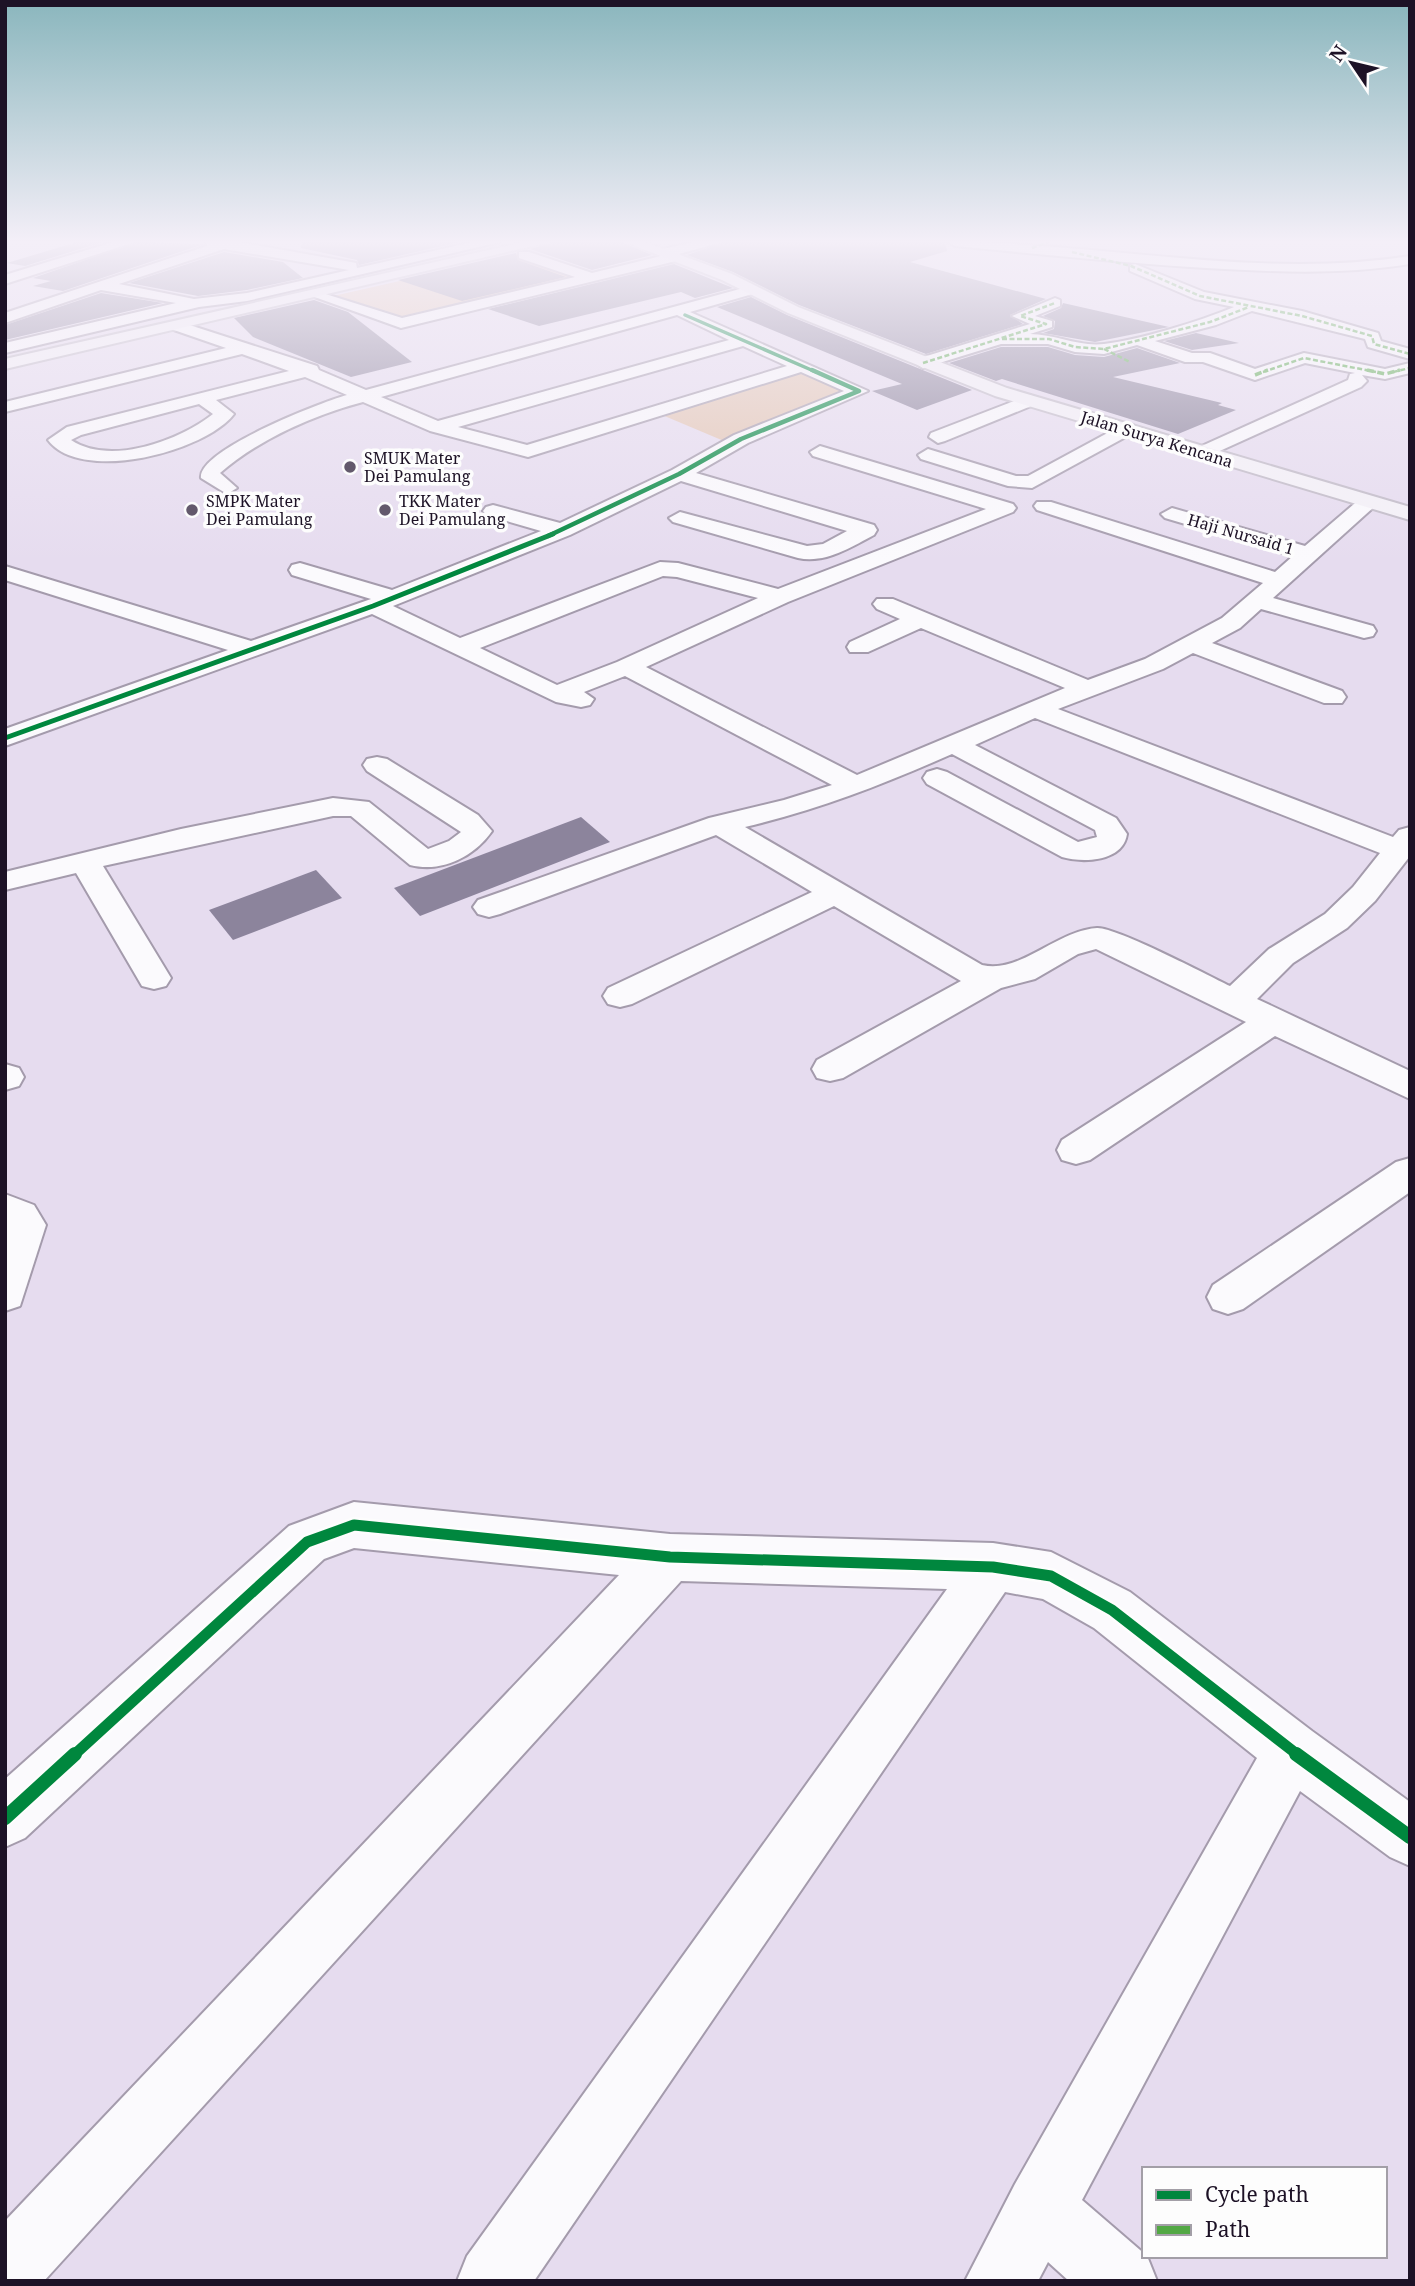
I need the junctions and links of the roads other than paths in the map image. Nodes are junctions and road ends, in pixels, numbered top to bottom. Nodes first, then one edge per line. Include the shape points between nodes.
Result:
1 (34, 349) edge
2 (74, 349) edge
3 (246, 349) edge
4 (258, 349) edge
5 (546, 349) edge
6 (717, 349) edge
7 (762, 349) edge
8 (891, 349) edge
9 (969, 349) edge
10 (1099, 349) edge
11 (1104, 349) joint
12 (1163, 349) edge
13 (1391, 349) edge
14 (1257, 353) dead end
15 (1410, 354) edge
16 (5, 355) edge
17 (923, 362) junction
18 (1130, 362) dead end
19 (1289, 363) junction
20 (5, 364) edge
21 (803, 366) junction
22 (1410, 368) edge
23 (314, 369) junction
24 (1251, 374) junction
25 (1356, 378) dead end
26 (1224, 379) dead end
27 (374, 395) junction
28 (200, 397) junction
29 (1030, 400) junction
30 (5, 407) edge
31 (655, 412) junction
32 (680, 423) dead end
33 (437, 427) junction
34 (1126, 429) junction
35 (706, 433) dead end
36 (938, 437) dead end
37 (731, 444) junction
38 (820, 452) dead end
39 (1202, 453) junction
40 (929, 455) dead end
41 (680, 474) junction
42 (227, 488) dead end
43 (1368, 502) junction
44 (1044, 506) dead end
45 (493, 511) dead end
46 (1172, 514) dead end
47 (1410, 514) edge
48 (681, 518) dead end
49 (562, 530) junction
50 (1310, 554) junction
51 (300, 570) dead end
52 (5, 573) edge
53 (1280, 581) junction
54 (780, 597) junction
55 (1259, 601) junction
56 (383, 602) junction
57 (885, 604) dead end
58 (920, 619) junction
59 (1364, 631) dead end
60 (1194, 645) junction
61 (460, 647) junction
62 (859, 647) dead end
63 (251, 649) junction
64 (637, 673) junction
65 (1086, 688) junction
66 (1333, 697) dead end
67 (1034, 709) junction
68 (5, 715) edge
69 (40, 728) junction
70 (5, 738) edge
71 (953, 744) junction
72 (377, 765) dead end
73 (936, 778) dead end
74 (856, 786) junction
75 (719, 824) junction
76 (1404, 843) edge
77 (85, 862) junction
78 (5, 881) edge
79 (835, 893) junction
80 (489, 907) dead end
81 (155, 978) dead end
82 (989, 980) junction
83 (620, 996) dead end
84 (1234, 1002) junction
85 (1272, 1021) junction
86 (830, 1069) dead end
87 (1410, 1086) edge
88 (1076, 1150) dead end
89 (1410, 1172) edge
90 (5, 1209) edge
91 (5, 1294) edge
92 (1228, 1297) dead end
93 (670, 1557) junction
94 (993, 1567) junction
95 (1292, 1751) junction
96 (5, 1818) edge
97 (1410, 1836) edge
98 (1039, 2208) junction
99 (5, 2272) edge
100 (492, 2281) edge
101 (1000, 2281) edge
102 (1122, 2281) edge

1 - 16 main road
2 - 20 main road
3 - 30 street
4 - 23 street
5 - 27 street
6 - 33 street
7 - 21 street
8 - 17 main road, Jalan Surya Kencana
9 - 17 street
10 - 11 street
11 - 18 street
12 - 24 street
13 - 15 street
14 - 19 street
17 - 29 main road, Jalan Surya Kencana
19 - 22 street via 1304,358 1385,374
19 - 24 street
21 - 31 street
21 - 37 street via 859,391
23 - 27 street
23 - 28 street
24 - 26 street
25 - 39 street via 1355,383
27 - 33 street
27 - 42 street via 284,426 222,460 210,472 211,478
28 - 28 street via 225,414 157,450 118,456 79,452 57,440 74,430
29 - 34 main road, Jalan Surya Kencana
29 - 36 street
31 - 32 street
31 - 33 street via 528,452
34 - 39 main road, Jalan Surya Kencana
34 - 40 street via 1032,482 1014,482
35 - 37 street
37 - 41 street
38 - 54 street via 1006,508
39 - 43 main road, Jalan Surya Kencana
41 - 48 street via 866,530 828,550 806,553
41 - 49 street
43 - 47 main road, Jalan Surya Kencana
43 - 50 street
44 - 53 street
45 - 49 street
46 - 50 street, Haji Nursaid 1
49 - 56 street
50 - 53 street
51 - 56 street
52 - 63 street
53 - 55 street
54 - 61 street via 660,569
54 - 64 street
55 - 59 street
55 - 60 street
56 - 61 street
56 - 63 street
57 - 58 street
58 - 62 street
58 - 65 street
60 - 65 street
60 - 66 street
61 - 64 street via 573,699 597,698
63 - 69 street
64 - 74 street
65 - 67 street
67 - 71 street
67 - 76 street
68 - 69 street
69 - 70 street
71 - 73 street via 1106,824 1111,841 1091,851 1073,851
71 - 74 street
72 - 77 street via 468,821 477,831 472,840 434,859 421,859 359,808 333,807
74 - 75 street
75 - 79 street
75 - 80 street
76 - 84 street via 1336,921 1281,956
77 - 78 street
77 - 81 street
79 - 82 street
79 - 83 street
82 - 84 street via 1008,979 1085,938 1100,938
82 - 86 street
84 - 85 street
85 - 87 street
85 - 88 street
89 - 92 street
90 - 91 street via 20,1216 26,1225
93 - 94 street
93 - 96 street via 354,1525 307,1542
93 - 99 street
94 - 95 street via 1051,1576 1086,1593
94 - 100 street
95 - 97 street
95 - 98 street
98 - 101 street
98 - 102 street

